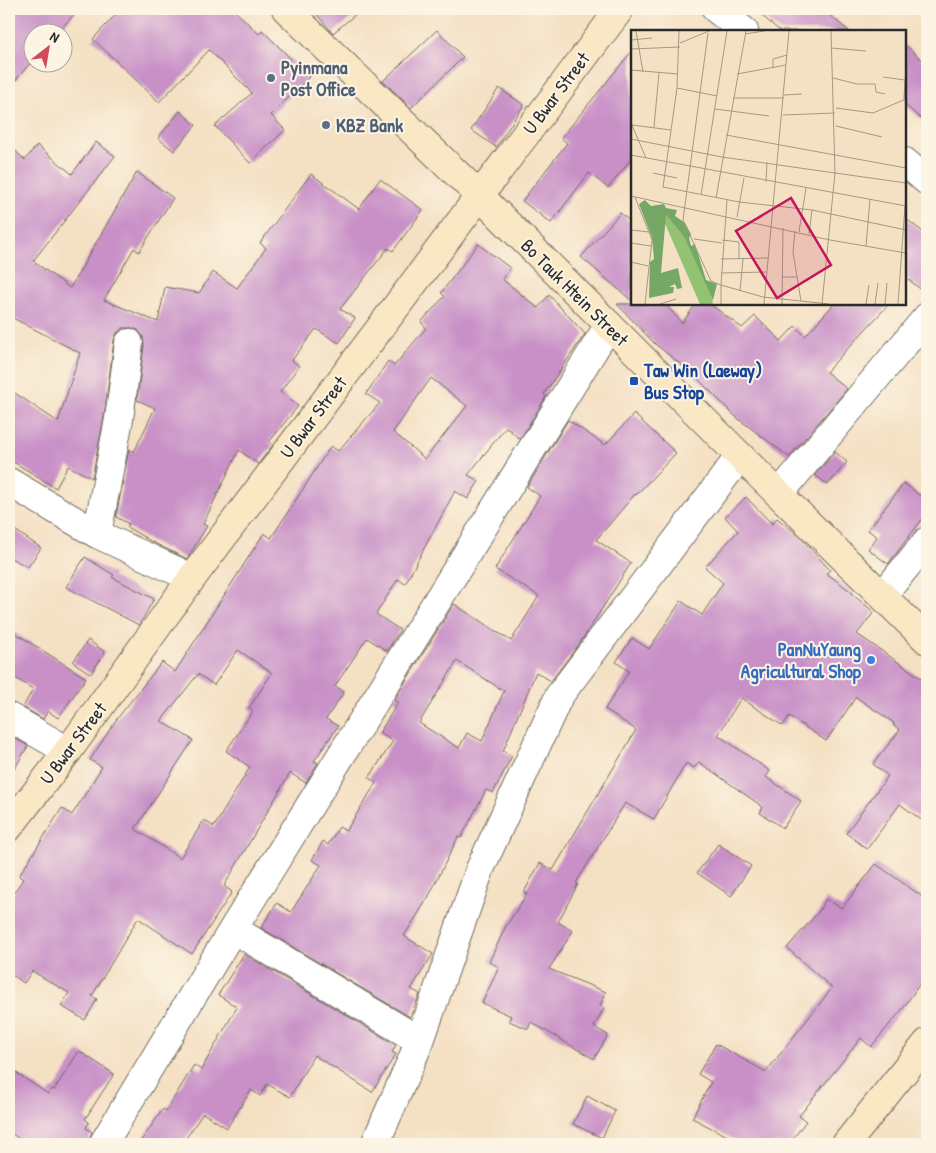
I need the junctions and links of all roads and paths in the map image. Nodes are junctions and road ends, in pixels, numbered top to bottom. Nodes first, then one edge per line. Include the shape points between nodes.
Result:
1 (286, 9) edge
2 (620, 9) edge
3 (716, 9) edge
4 (743, 30) edge
5 (906, 163) edge
6 (927, 181) edge
7 (479, 195) junction
8 (927, 317) edge
9 (609, 325) junction
10 (129, 343) dead end
11 (740, 456) junction
12 (9, 482) edge
13 (779, 494) junction
14 (97, 534) junction
15 (927, 541) edge
16 (192, 578) junction
17 (883, 595) junction
18 (927, 640) edge
19 (9, 716) edge
20 (68, 752) junction
21 (9, 828) edge
22 (233, 929) junction
23 (420, 1041) junction
24 (927, 1044) edge
25 (103, 1144) edge
26 (375, 1144) edge
27 (846, 1144) edge

1 - 7 street, Bo Tauk Htein Street
2 - 7 street, U Bwar Street
3 - 4 street
5 - 6 street
7 - 9 street, Bo Tauk Htein Street
7 - 16 street, U Bwar Street
8 - 13 street
9 - 11 street, Bo Tauk Htein Street
9 - 22 street
10 - 14 street via 119,419
11 - 13 street, Bo Tauk Htein Street
11 - 23 street via 559,696 480,869
12 - 14 street
13 - 17 street, Bo Tauk Htein Street
14 - 16 street
15 - 17 street
16 - 20 street, U Bwar Street
17 - 18 street, Bo Tauk Htein Street
19 - 20 street
20 - 21 street, U Bwar Street
22 - 23 street
22 - 25 street
23 - 26 street
24 - 27 street

